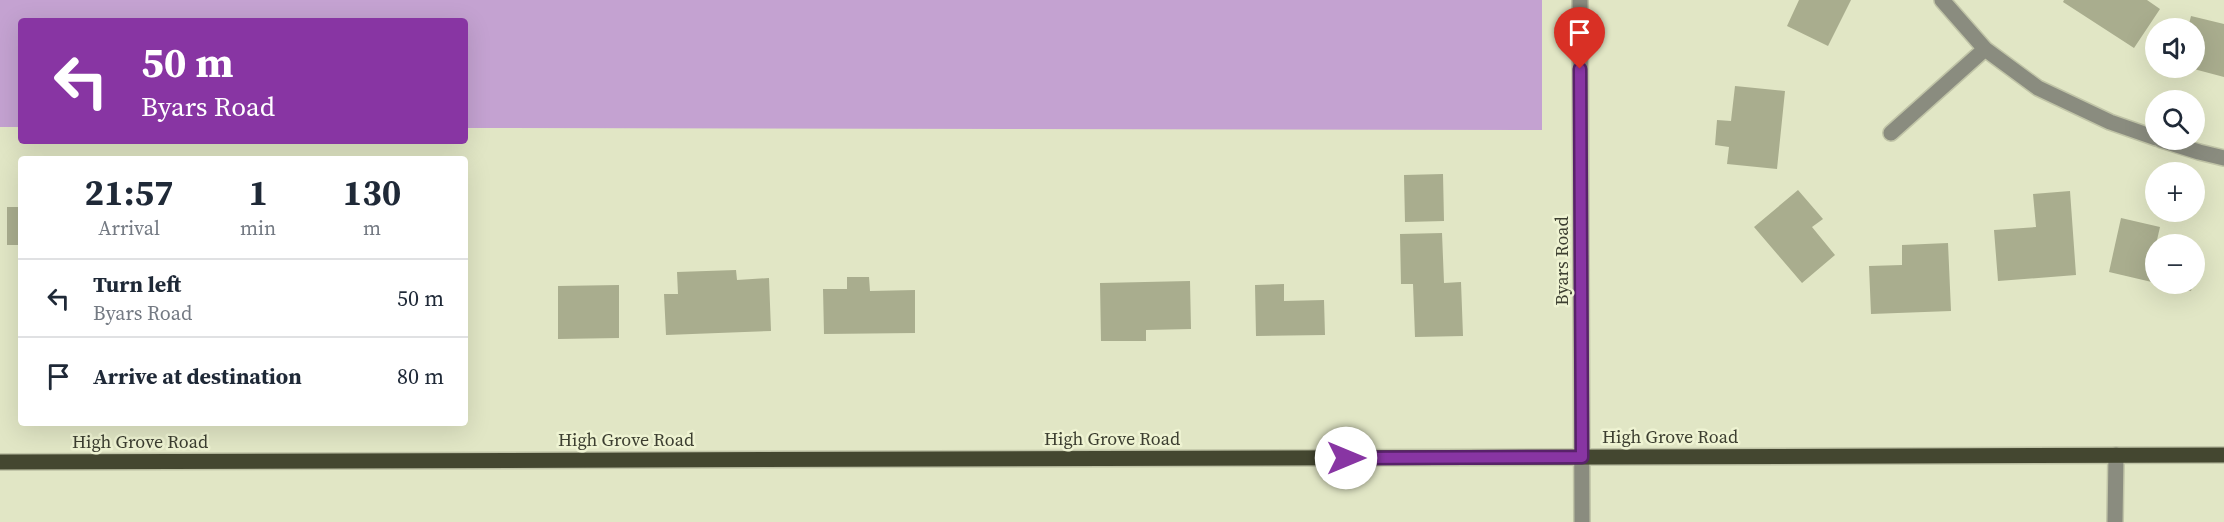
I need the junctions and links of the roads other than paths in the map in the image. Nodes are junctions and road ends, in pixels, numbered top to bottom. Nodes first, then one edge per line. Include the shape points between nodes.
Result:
1 (1580, 0) edge
2 (1942, 0) edge
3 (1985, 49) junction
4 (1891, 133) dead end
5 (2145, 134) edge
6 (2193, 150) edge
7 (2224, 158) edge
8 (2116, 455) junction
9 (2224, 455) edge
10 (1582, 457) junction
11 (0, 462) edge
12 (1582, 522) edge
13 (2115, 522) edge

1 - 10 street, Byars Road
2 - 3 street
3 - 4 street
3 - 5 street via 2038,88
6 - 7 street
8 - 9 main road, High Grove Road
8 - 10 main road, High Grove Road
8 - 13 street
10 - 11 main road, High Grove Road
10 - 12 street, Byars Road

